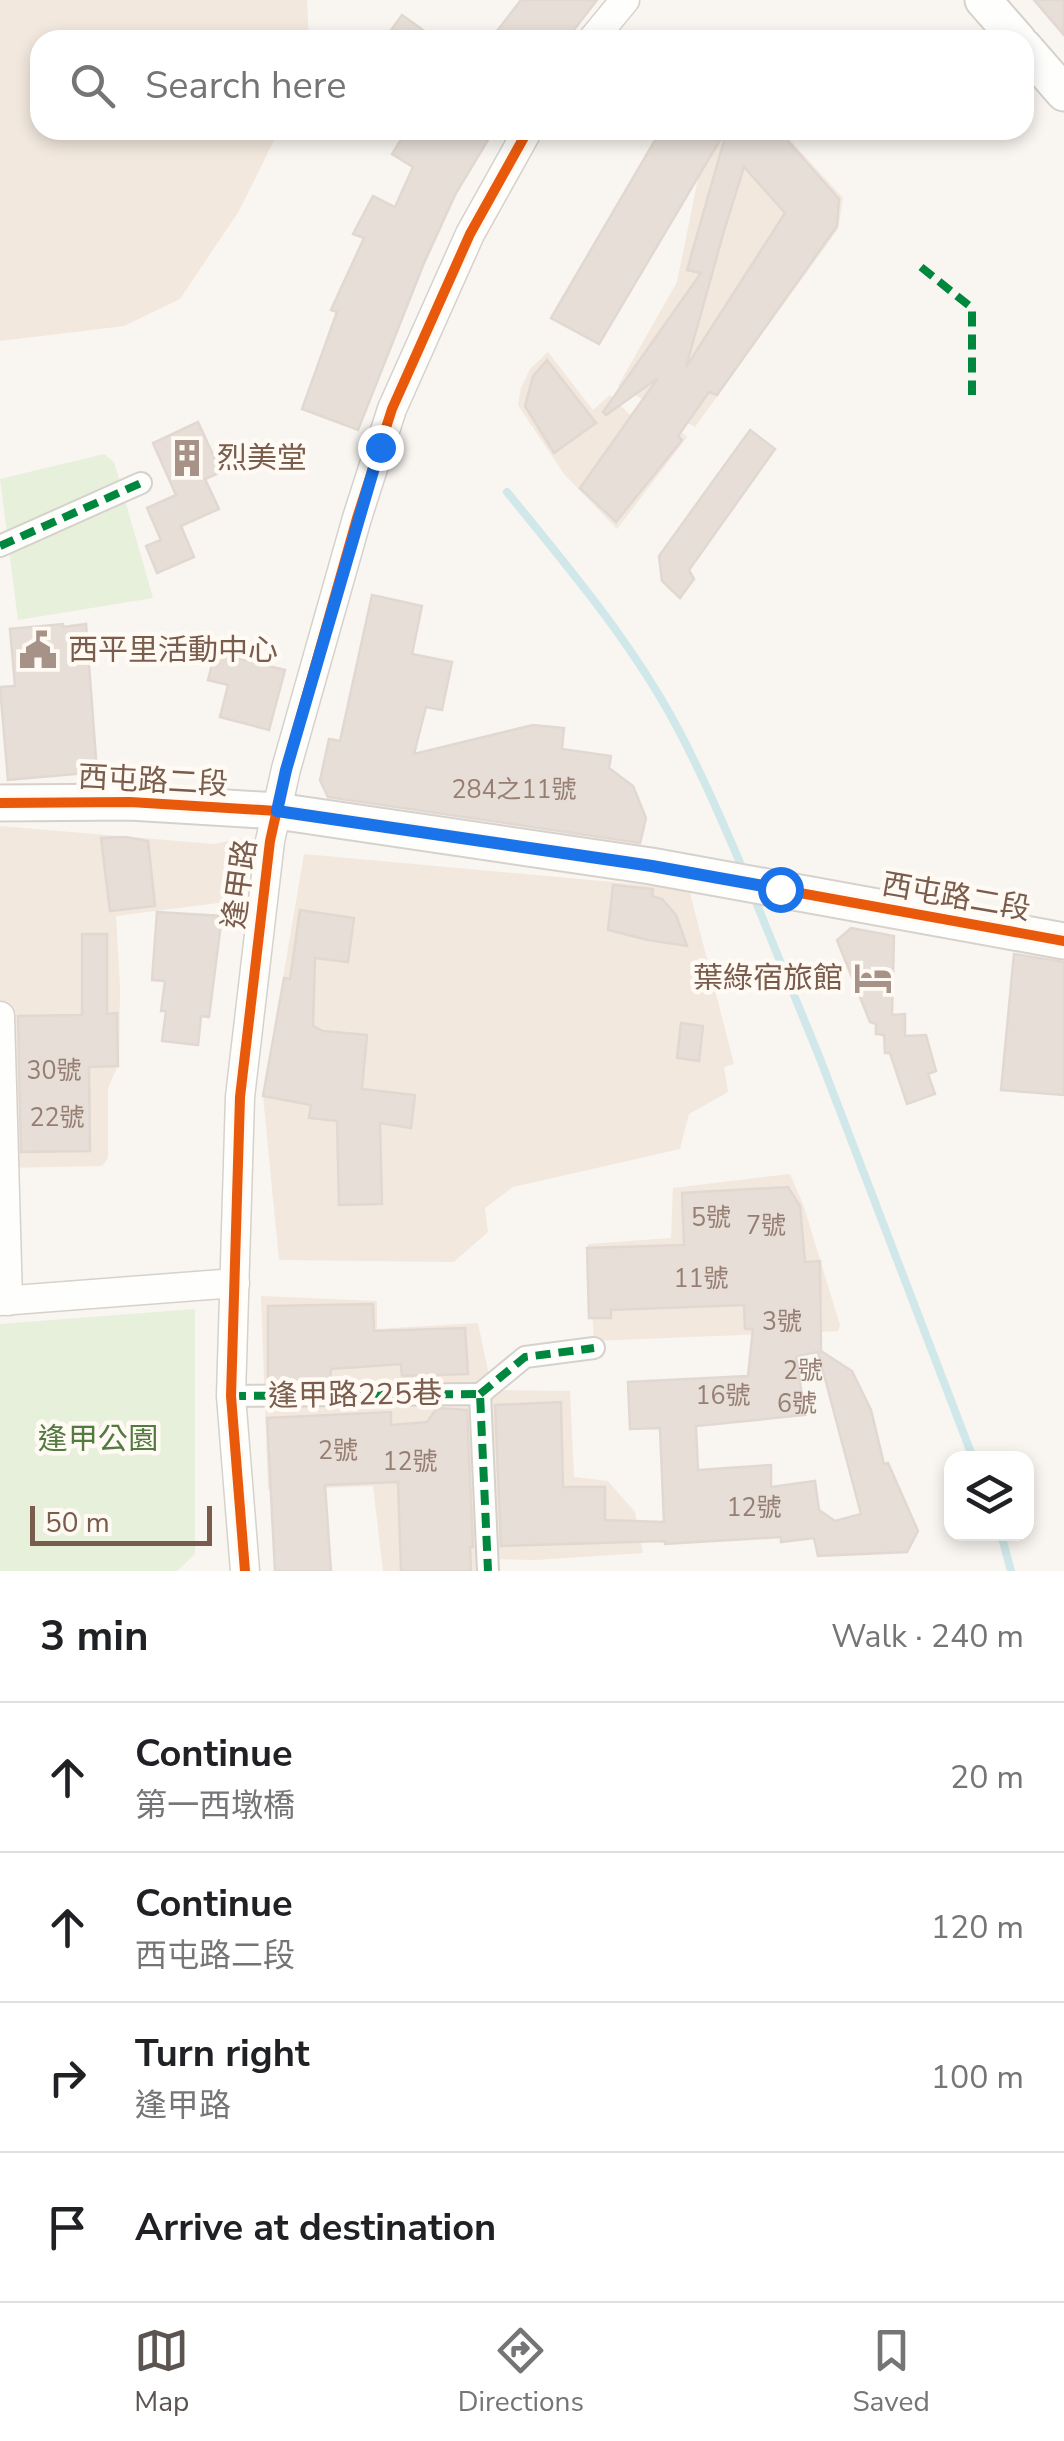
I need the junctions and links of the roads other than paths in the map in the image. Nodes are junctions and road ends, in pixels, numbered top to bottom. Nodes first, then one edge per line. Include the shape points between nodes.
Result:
1 (624, 0) edge
2 (983, 0) edge
3 (600, 30) edge
4 (1009, 30) edge
5 (1034, 58) edge
6 (1064, 93) edge
7 (522, 140) edge
8 (142, 484) dead end
9 (0, 546) edge
10 (0, 803) edge
11 (277, 811) junction
12 (1064, 941) edge
13 (0, 1016) edge
14 (234, 1283) junction
15 (4, 1301) edge
16 (594, 1348) dead end
17 (480, 1394) junction
18 (231, 1396) junction
19 (245, 1571) edge
20 (488, 1571) edge

1 - 3 street
2 - 4 street
5 - 6 street
7 - 11 street, 逢甲路 via 470,234 392,409
8 - 9 street
10 - 11 street, 西屯路二段
11 - 12 street, 西屯路二段 via 719,878
11 - 14 street, 逢甲路 via 242,1071
13 - 15 street
14 - 15 street
14 - 18 street, 逢甲路
16 - 17 street via 525,1357
17 - 18 street, 逢甲路225巷
17 - 20 street, 逢甲路225巷
18 - 19 street, 逢甲路

